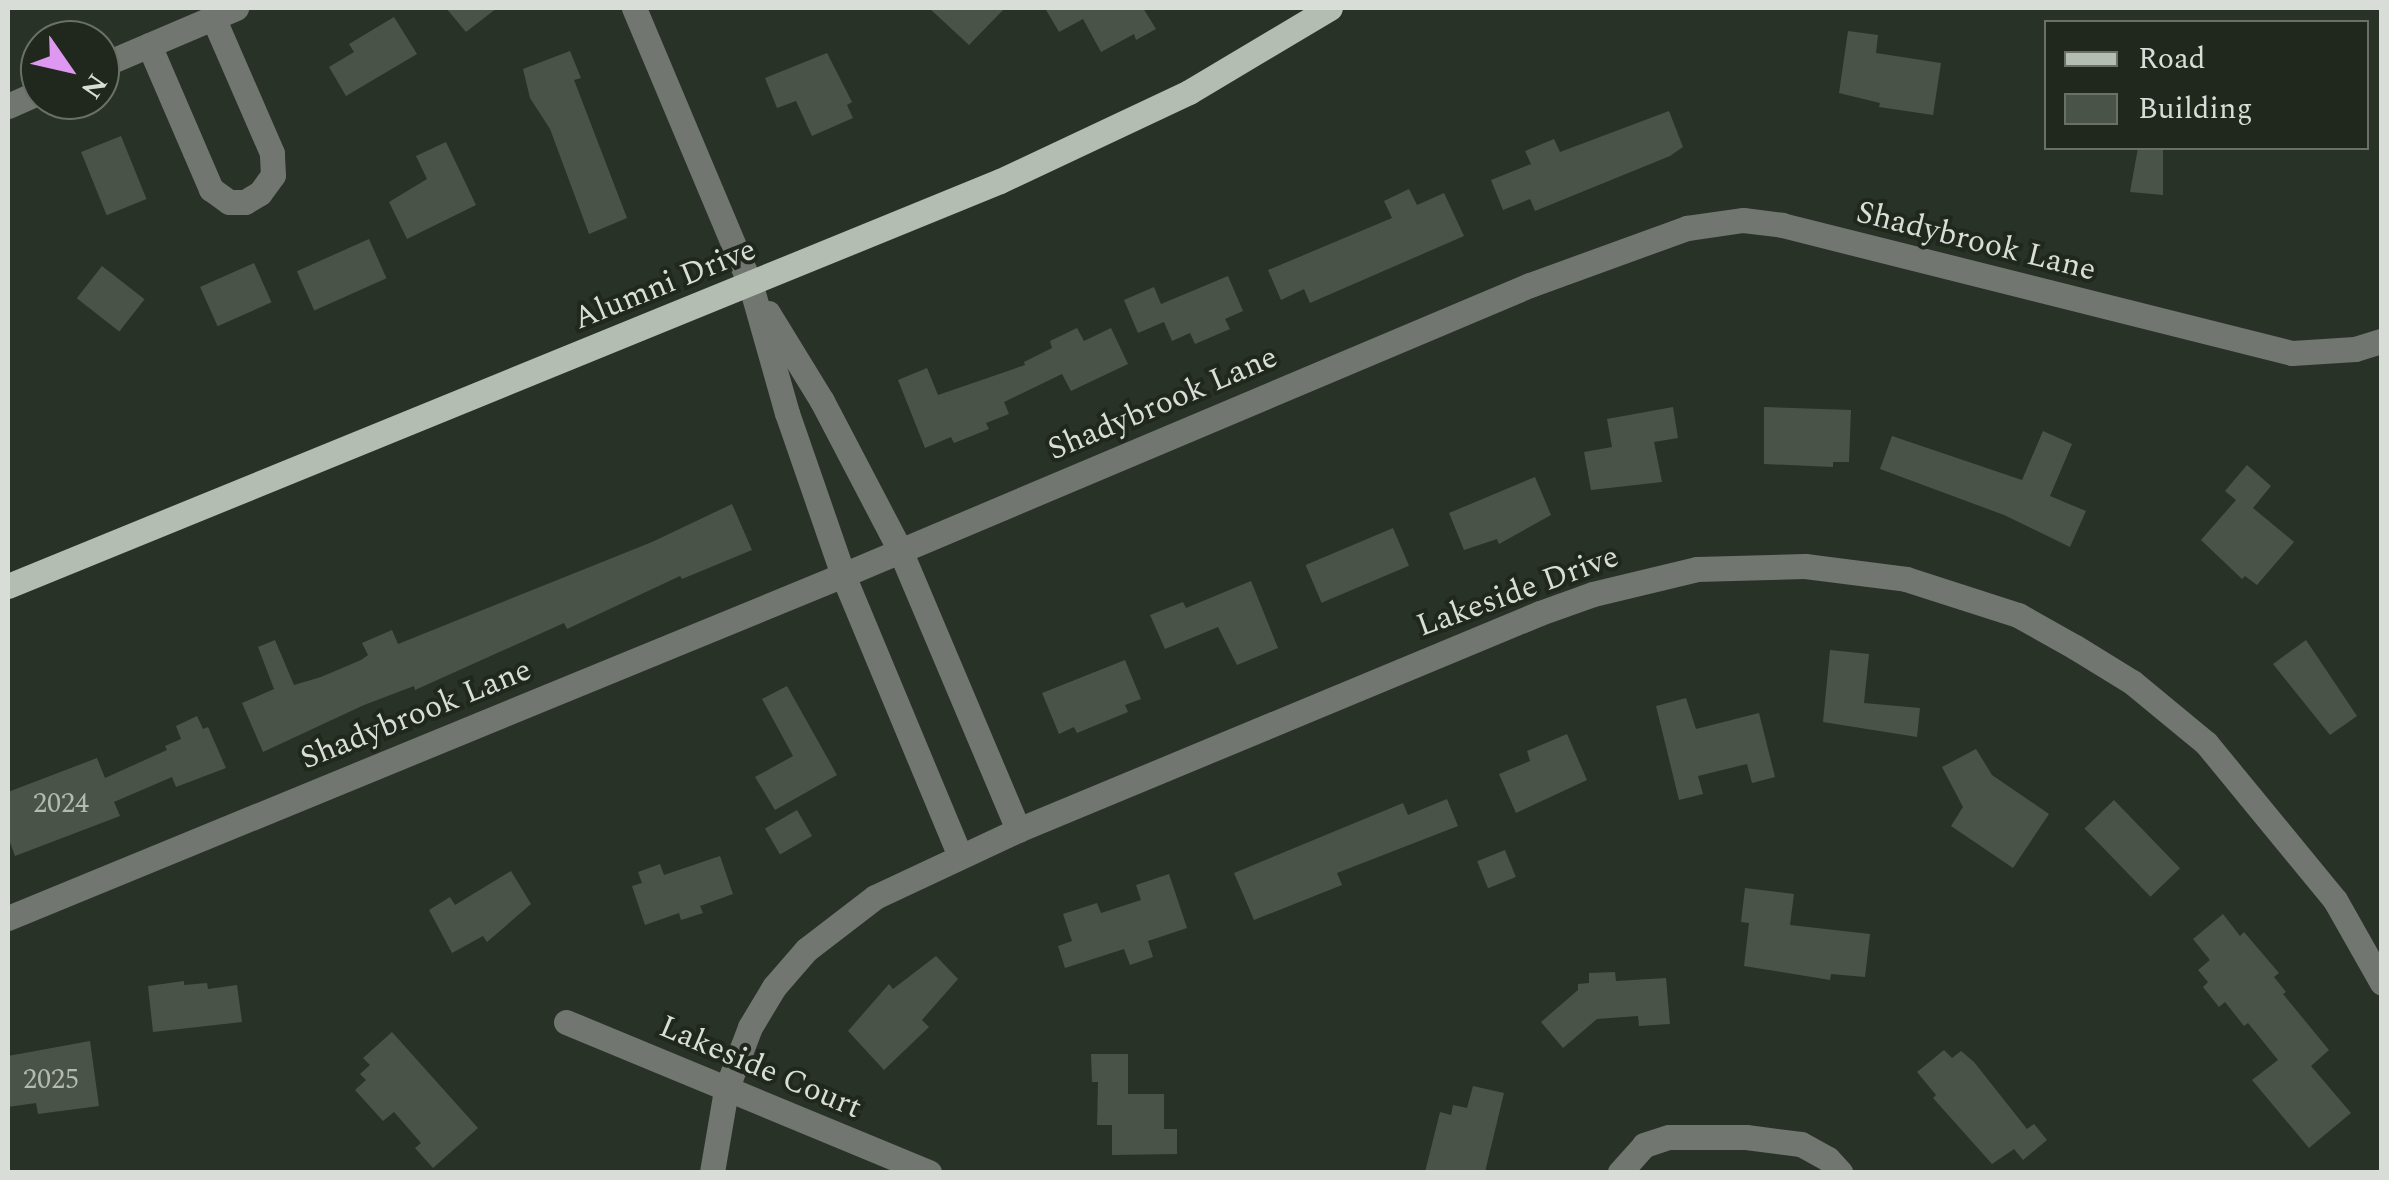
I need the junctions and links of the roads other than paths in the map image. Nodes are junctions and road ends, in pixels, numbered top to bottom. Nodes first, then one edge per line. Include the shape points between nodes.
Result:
1 (634, 8) edge
2 (1330, 8) edge
3 (225, 12) edge
4 (149, 45) junction
5 (120, 57) edge
6 (750, 286) junction
7 (2382, 341) edge
8 (900, 550) junction
9 (842, 575) junction
10 (8, 586) edge
11 (1018, 830) junction
12 (960, 856) junction
13 (8, 918) edge
14 (2382, 983) edge
15 (566, 1022) dead end
16 (726, 1090) junction
17 (712, 1172) edge
18 (929, 1172) edge
19 (1620, 1172) edge
20 (1840, 1172) edge

1 - 6 street
2 - 6 main road, Alumni Drive via 1133,121
3 - 4 street
3 - 4 street via 272,153 273,175 245,202 229,202 211,189
4 - 5 street
6 - 8 street via 822,401
6 - 9 street
6 - 10 main road, Alumni Drive
7 - 8 street, Shadybrook Lane via 2292,353 1782,224 1716,221 1645,240 1530,285
8 - 9 street, Shadybrook Lane
8 - 11 street
9 - 12 street
9 - 13 street, Shadybrook Lane
11 - 12 street, Lakeside Drive
11 - 14 street, Lakeside Drive via 1593,594 1697,570 1854,571 1940,587 2018,615 2132,682 2206,743 2300,853
12 - 16 street, Lakeside Drive via 875,896 806,950 750,1027
15 - 16 street, Lakeside Court
16 - 17 street, Lakeside Drive
16 - 18 street, Lakeside Court
19 - 20 street via 1655,1140 1708,1137 1800,1144

